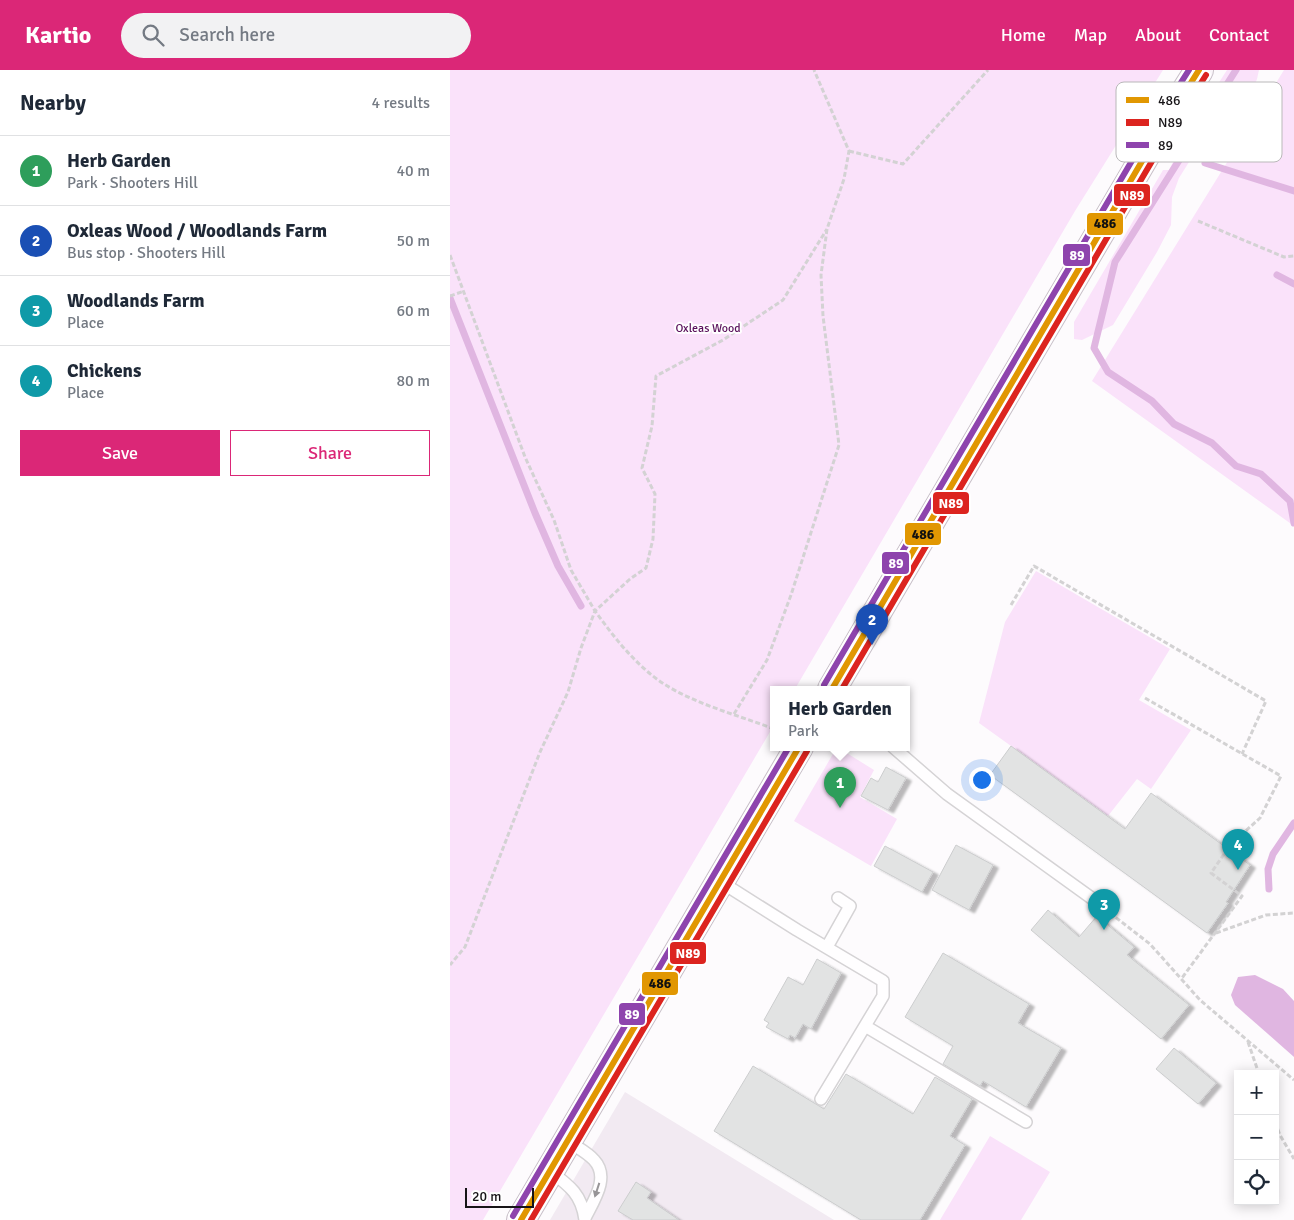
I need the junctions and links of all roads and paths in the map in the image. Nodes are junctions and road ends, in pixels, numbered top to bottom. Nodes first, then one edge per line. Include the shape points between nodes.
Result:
1 (814, 70) edge
2 (988, 70) edge
3 (1200, 70) edge
4 (1192, 82) edge
5 (849, 151) junction
6 (1142, 162) edge
7 (1198, 221) dead end
8 (827, 228) junction
9 (450, 255) edge
10 (1294, 256) edge
11 (464, 291) junction
12 (450, 296) edge
13 (1011, 606) dead end
14 (595, 611) junction
15 (834, 686) edge
16 (1146, 698) dead end
17 (734, 714) junction
18 (770, 728) edge
19 (797, 751) edge
20 (898, 751) edge
21 (1242, 754) junction
22 (721, 882) junction
23 (838, 898) dead end
24 (1097, 902) joint
25 (1294, 912) edge
26 (1215, 933) junction
27 (827, 947) junction
28 (450, 965) edge
29 (1182, 978) junction
30 (865, 1026) junction
31 (1248, 1041) junction
32 (1258, 1070) edge
33 (1294, 1080) edge
34 (821, 1099) dead end
35 (1026, 1122) dead end
36 (1279, 1133) edge
37 (568, 1141) junction
38 (1294, 1159) edge
39 (550, 1172) junction
40 (585, 1219) edge
41 (521, 1220) edge

1 - 5 path
2 - 5 path via 903,164
3 - 4 main road
5 - 8 path via 844,179
6 - 15 main road
7 - 10 path via 1284,257
8 - 14 path via 783,300 723,340 656,376 652,426 642,468 655,494 653,539 646,568
8 - 17 path via 820,275 839,445 767,660
9 - 11 path
11 - 12 path
11 - 14 path via 571,570
13 - 21 path via 1034,566 1266,701
14 - 17 path via 621,646 649,674 684,696
14 - 28 path via 568,692 540,752 465,947
16 - 21 path
17 - 18 path
19 - 22 main road
20 - 24 lane via 947,794
21 - 26 path via 1281,776 1260,818 1231,844 1210,873 1242,896
22 - 27 lane
22 - 37 main road
23 - 27 lane via 850,906
24 - 29 path via 1150,944
25 - 26 path via 1266,915
26 - 29 path
27 - 30 lane via 883,981 883,996
29 - 31 path via 1200,1000
30 - 34 lane
30 - 35 lane
31 - 32 path
31 - 33 path
36 - 38 path
37 - 39 main road
37 -> 40 lane via 594,1160 601,1174 599,1190
39 - 40 lane via 579,1197
39 - 41 main road

